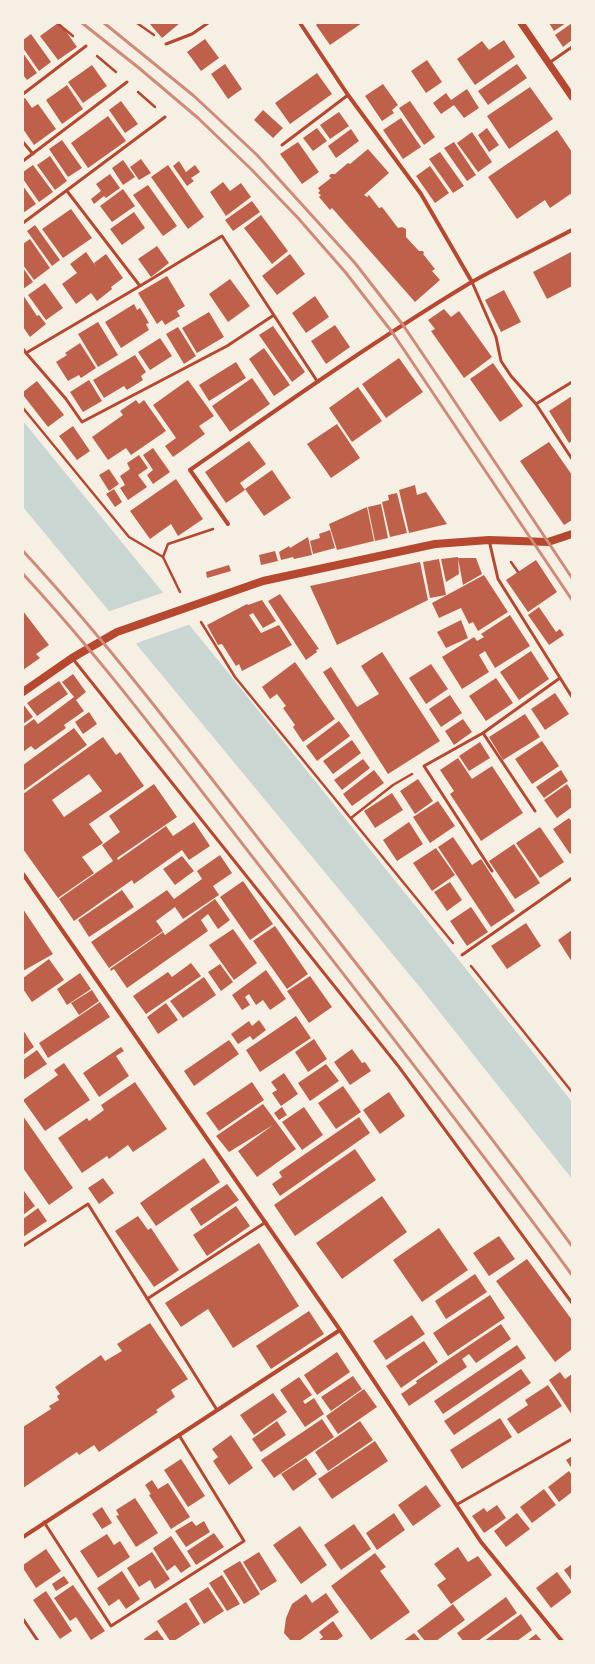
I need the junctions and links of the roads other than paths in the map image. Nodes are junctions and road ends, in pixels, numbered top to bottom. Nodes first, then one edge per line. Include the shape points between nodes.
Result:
1 (208, 23) edge
2 (300, 23) edge
3 (521, 23) edge
4 (166, 44) road end
5 (86, 46) road end
6 (572, 47) edge
7 (548, 63) junction
8 (127, 82) road end
9 (23, 94) edge
10 (348, 95) junction
11 (572, 97) edge
12 (165, 117) road end
13 (23, 142) edge
14 (282, 145) dead end
15 (33, 154) junction
16 (23, 161) edge
17 (67, 191) junction
18 (23, 224) edge
19 (572, 230) edge
20 (472, 282) junction
21 (140, 286) junction
22 (274, 315) junction
23 (23, 350) edge
24 (26, 353) junction
25 (317, 382) junction
26 (572, 382) edge
27 (536, 404) junction
28 (572, 460) edge
29 (228, 524) road end
30 (572, 534) edge
31 (488, 540) junction
32 (72, 658) junction
33 (560, 678) junction
34 (23, 692) edge
35 (572, 696) edge
36 (483, 733) junction
37 (535, 811) dead end
38 (492, 871) dead end
39 (23, 874) edge
40 (572, 878) edge
41 (462, 955) road end
42 (266, 1222) junction
43 (23, 1246) edge
44 (147, 1299) junction
45 (572, 1303) edge
46 (340, 1330) junction
47 (217, 1410) junction
48 (180, 1435) junction
49 (572, 1439) edge
50 (456, 1505) junction
51 (44, 1522) junction
52 (23, 1537) edge
53 (23, 1619) edge
54 (38, 1641) edge
55 (562, 1641) edge

1 - 4 lane via 192,34
2 - 10 street
3 - 7 street
5 - 9 lane
6 - 7 lane
7 - 11 street
8 - 15 lane
10 - 14 lane
10 - 20 street via 421,194
12 - 17 lane
13 - 15 lane
15 - 16 lane
17 - 18 lane
17 - 21 lane
19 - 20 street
20 - 25 street
20 - 27 lane via 496,337 501,361
21 - 22 lane via 222,236
21 - 24 lane
22 - 24 lane via 227,346 82,422 66,399
22 - 25 lane
23 - 24 lane
25 - 29 street via 190,470
26 - 27 lane
27 - 28 lane
30 - 31 main road via 548,542
31 - 32 main road via 435,544 262,581 117,632
31 - 33 lane via 498,579
32 - 34 main road
32 - 45 lane via 399,1068
33 - 35 lane
33 - 36 lane
36 - 37 lane
36 - 38 lane via 424,766
39 - 42 street
40 - 41 lane
42 - 44 lane
42 - 46 street
43 - 44 lane via 88,1204
44 - 47 lane
46 - 47 street
46 - 50 street
47 - 48 street
48 - 51 street
48 - 51 lane via 244,1541 111,1626
49 - 50 lane
50 - 55 street via 481,1542
51 - 52 street
53 - 54 lane

